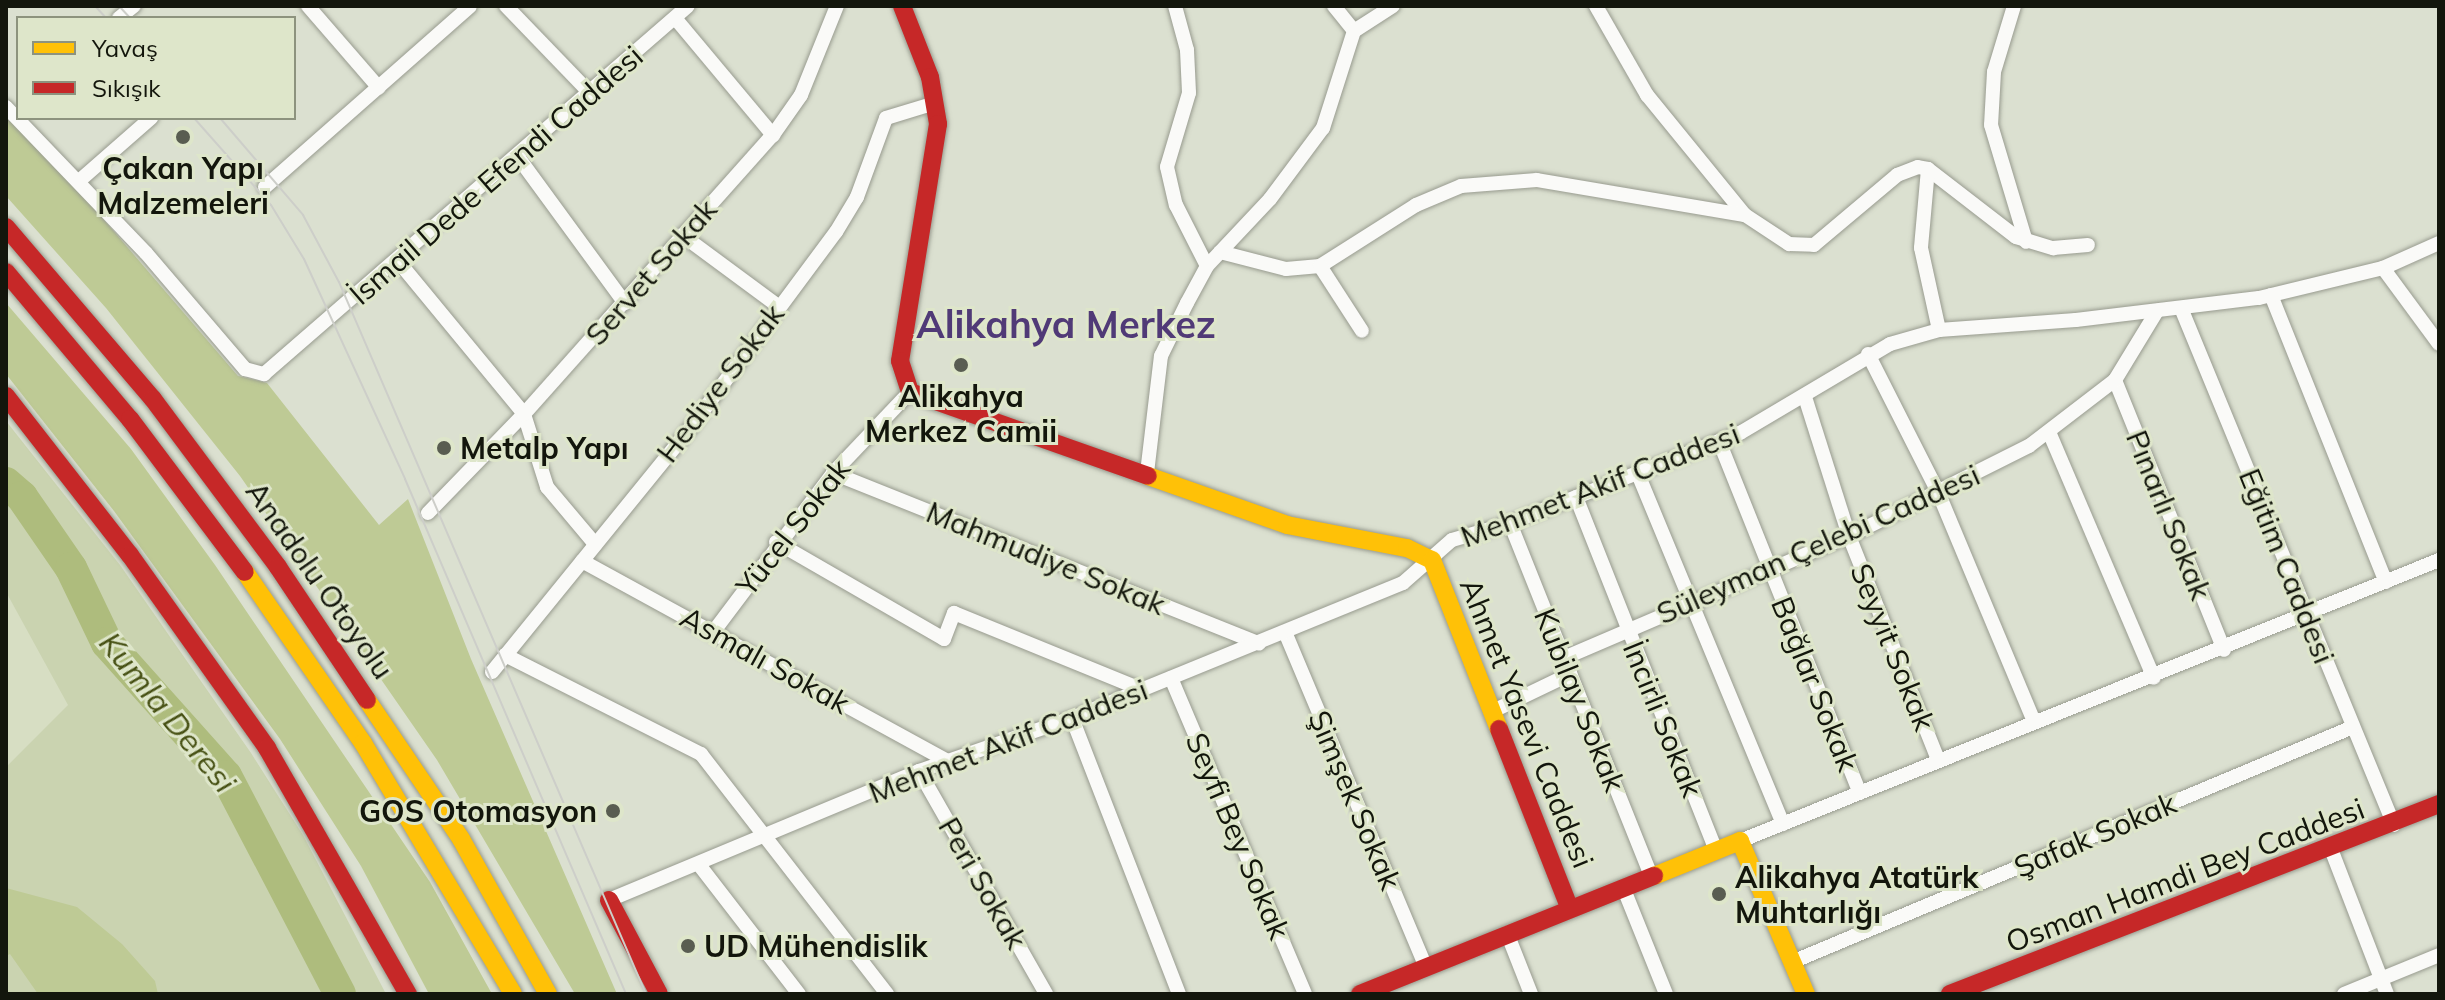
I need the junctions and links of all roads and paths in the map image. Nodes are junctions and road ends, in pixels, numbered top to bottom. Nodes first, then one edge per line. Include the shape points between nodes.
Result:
1 (308, 6) edge
2 (470, 6) edge
3 (506, 6) edge
4 (688, 6) edge
5 (837, 6) edge
6 (902, 6) edge
7 (1175, 6) edge
8 (1334, 6) edge
9 (1393, 6) edge
10 (1596, 6) edge
11 (2014, 6) edge
12 (675, 18) junction
13 (1354, 31) junction
14 (379, 88) junction
15 (591, 94) junction
16 (935, 103) junction
17 (19, 120) edge
18 (149, 120) edge
19 (773, 135) junction
20 (518, 157) junction
21 (1928, 169) junction
22 (79, 181) junction
23 (265, 187) dead end
24 (1745, 215) junction
25 (6, 227) edge
26 (682, 235) junction
27 (2026, 242) junction
28 (2439, 243) edge
29 (2088, 245) dead end
30 (1220, 252) junction
31 (398, 261) junction
32 (1207, 266) junction
33 (1320, 266) junction
34 (2383, 268) junction
35 (6, 272) edge
36 (2271, 295) junction
37 (625, 303) junction
38 (778, 306) junction
39 (2181, 308) junction
40 (2157, 311) junction
41 (1939, 330) junction
42 (1362, 331) dead end
43 (2439, 344) edge
44 (1868, 354) junction
45 (2115, 380) junction
46 (910, 392) junction
47 (6, 396) edge
48 (1805, 397) junction
49 (524, 414) junction
50 (2049, 432) junction
51 (1719, 441) junction
52 (833, 473) junction
53 (1147, 473) junction
54 (1638, 474) junction
55 (1938, 492) junction
56 (1576, 497) junction
57 (428, 513) dead end
58 (1510, 523) junction
59 (1849, 536) junction
60 (776, 542) junction
61 (595, 544) junction
62 (1432, 560) junction
63 (2439, 560) edge
64 (582, 561) junction
65 (1767, 569) junction
66 (2386, 582) junction
67 (1690, 600) junction
68 (2308, 615) junction
69 (1628, 630) junction
70 (714, 631) junction
71 (1285, 632) junction
72 (1259, 643) junction
73 (2224, 650) junction
74 (505, 655) junction
75 (1564, 658) junction
76 (492, 672) dead end
77 (1570, 674) junction
78 (1171, 678) junction
79 (2154, 678) junction
80 (1143, 690) junction
81 (1491, 712) junction
82 (1072, 718) junction
83 (2034, 721) junction
84 (2353, 727) junction
85 (1938, 760) junction
86 (948, 761) junction
87 (919, 771) junction
88 (1860, 793) junction
89 (2439, 804) edge
90 (1783, 824) junction
91 (2394, 825) junction
92 (767, 838) junction
93 (1740, 841) junction
94 (2331, 849) junction
95 (1716, 851) junction
96 (700, 866) junction
97 (1651, 876) junction
98 (1623, 887) junction
99 (609, 900) joint
100 (1569, 907) junction
101 (1507, 933) junction
102 (2439, 955) edge
103 (1792, 962) junction
104 (1426, 967) junction
105 (2379, 979) junction
106 (1385, 989) edge
107 (408, 994) edge
108 (513, 994) edge
109 (548, 994) edge
110 (659, 994) edge
111 (799, 994) edge
112 (887, 994) edge
113 (1046, 994) edge
114 (1179, 994) edge
115 (1305, 994) edge
116 (1360, 994) edge
117 (1531, 994) edge
118 (1666, 994) edge
119 (1806, 994) edge
120 (1950, 994) edge
121 (2344, 994) edge
122 (2387, 994) edge

1 - 14 street
2 - 14 street
3 - 15 street
4 - 12 street, İsmail Dede Efendi Caddesi
5 - 19 street, Servet Sokak via 801,95
6 - 16 main road
7 - 32 street via 1187,50 1189,93 1167,167 1176,205
8 - 13 street
9 - 13 street
10 - 24 street via 1647,95
11 - 27 street via 1994,72 1991,125
12 - 15 street, İsmail Dede Efendi Caddesi
12 - 19 street
13 - 30 street via 1323,128 1270,199
14 - 23 street
15 - 20 street, İsmail Dede Efendi Caddesi
16 - 38 street, Hediye Sokak via 886,118 849,213
16 - 46 main road via 938,124 927,216 900,361
17 - 22 street
18 - 22 street
19 - 26 street, Servet Sokak
20 - 31 street, İsmail Dede Efendi Caddesi
20 - 37 street
21 - 24 street via 1897,175 1807,248 1789,244
21 - 27 street via 2004,231
21 - 41 street via 1921,248
22 - 31 street, İsmail Dede Efendi Caddesi via 254,374 272,369
24 - 33 street via 1537,180 1461,186 1416,205
25 - 109 main road, Anadolu Otoyolu via 153,399 278,567 461,839
26 - 37 street, Servet Sokak
26 - 38 street
27 - 29 street via 2053,248
28 - 34 street, Mehmet Akif Caddesi
30 - 32 street
30 - 33 street via 1286,269
31 - 49 street
32 - 53 street via 1161,356
33 - 42 street
34 - 36 street, Mehmet Akif Caddesi
34 - 43 street
35 - 108 main road, Anadolu Otoyolu via 130,419 239,563 363,743
36 - 39 street, Mehmet Akif Caddesi
36 - 66 street
37 - 49 street, Servet Sokak
38 - 61 street, Hediye Sokak via 691,427
39 - 40 street, Mehmet Akif Caddesi
39 - 68 street, Eğitim Caddesi
40 - 41 street, Mehmet Akif Caddesi
40 - 45 street, Süleyman Çelebi Caddesi
41 - 44 street, Mehmet Akif Caddesi
44 - 48 street, Mehmet Akif Caddesi
44 - 55 street
45 - 50 street, Süleyman Çelebi Caddesi
45 - 73 street, Pınarlı Sokak
46 - 52 street, Yücel Sokak
46 - 53 main road
47 - 107 main road via 130,555 267,748
48 - 51 street, Mehmet Akif Caddesi
48 - 59 street, Seyyit Sokak
49 - 57 street, Servet Sokak
49 - 61 street via 547,487
50 - 55 street, Süleyman Çelebi Caddesi
50 - 79 street
51 - 54 street, Mehmet Akif Caddesi
51 - 65 street, Bağlar Sokak
52 - 60 street, Yücel Sokak
52 - 72 street, Mahmudiye Sokak
53 - 62 main road via 1287,525 1407,548
54 - 56 street, Mehmet Akif Caddesi
54 - 67 street
55 - 59 street, Süleyman Çelebi Caddesi
55 - 83 street
56 - 58 street, Mehmet Akif Caddesi
56 - 69 street, İncirli Sokak
58 - 62 street, Mehmet Akif Caddesi via 1452,540
58 - 75 street, Kubilay Sokak
59 - 65 street, Süleyman Çelebi Caddesi
59 - 85 street, Seyyit Sokak
60 - 70 street, Yücel Sokak
60 - 80 street via 944,639 954,613
61 - 64 street, Hediye Sokak
62 - 71 street, Mehmet Akif Caddesi via 1403,583
62 - 81 main road, Ahmet Yasevi Caddesi
63 - 66 street
64 - 70 street, Asmalı Sokak
64 - 74 street, Hediye Sokak
65 - 67 street, Süleyman Çelebi Caddesi
65 - 88 street, Bağlar Sokak
66 - 68 street
67 - 69 street, Süleyman Çelebi Caddesi
67 - 90 street
68 - 73 street
68 - 84 street, Eğitim Caddesi
69 - 75 street, Süleyman Çelebi Caddesi
69 - 95 street, İncirli Sokak
70 - 86 street, Asmalı Sokak
71 - 72 street, Mehmet Akif Caddesi
71 - 104 street, Şimşek Sokak
72 - 78 street, Mehmet Akif Caddesi
73 - 79 street
74 - 76 street, Hediye Sokak
74 - 92 street via 701,754
75 - 77 street, Kubilay Sokak
77 - 81 street
77 - 97 street, Kubilay Sokak
78 - 80 street, Mehmet Akif Caddesi
78 - 115 street, Seyfi Bey Sokak
79 - 83 street
80 - 82 street, Mehmet Akif Caddesi
81 - 100 main road, Ahmet Yasevi Caddesi
82 - 86 street, Mehmet Akif Caddesi
82 - 114 street
83 - 85 street
84 - 91 street, Eğitim Caddesi
84 - 103 street, Şafak Sokak
85 - 88 street
86 - 87 street, Mehmet Akif Caddesi
87 - 92 street, Mehmet Akif Caddesi
87 - 113 street, Peri Sokak
88 - 90 street
89 - 91 main road, Osman Hamdi Bey Caddesi
90 - 93 street
91 - 94 main road, Osman Hamdi Bey Caddesi
92 - 96 street, Mehmet Akif Caddesi
92 - 112 street
93 - 95 main road
93 - 103 main road
94 - 105 street
94 - 120 main road, Osman Hamdi Bey Caddesi
95 - 97 main road
96 - 99 street, Mehmet Akif Caddesi
96 - 111 street
97 - 98 main road
98 - 100 main road
98 - 118 street
99 - 110 main road
100 - 101 main road
101 - 104 main road
101 - 117 street
102 - 105 street
103 - 119 main road
104 - 106 main road
105 - 121 street
105 - 122 street
106 - 116 main road

